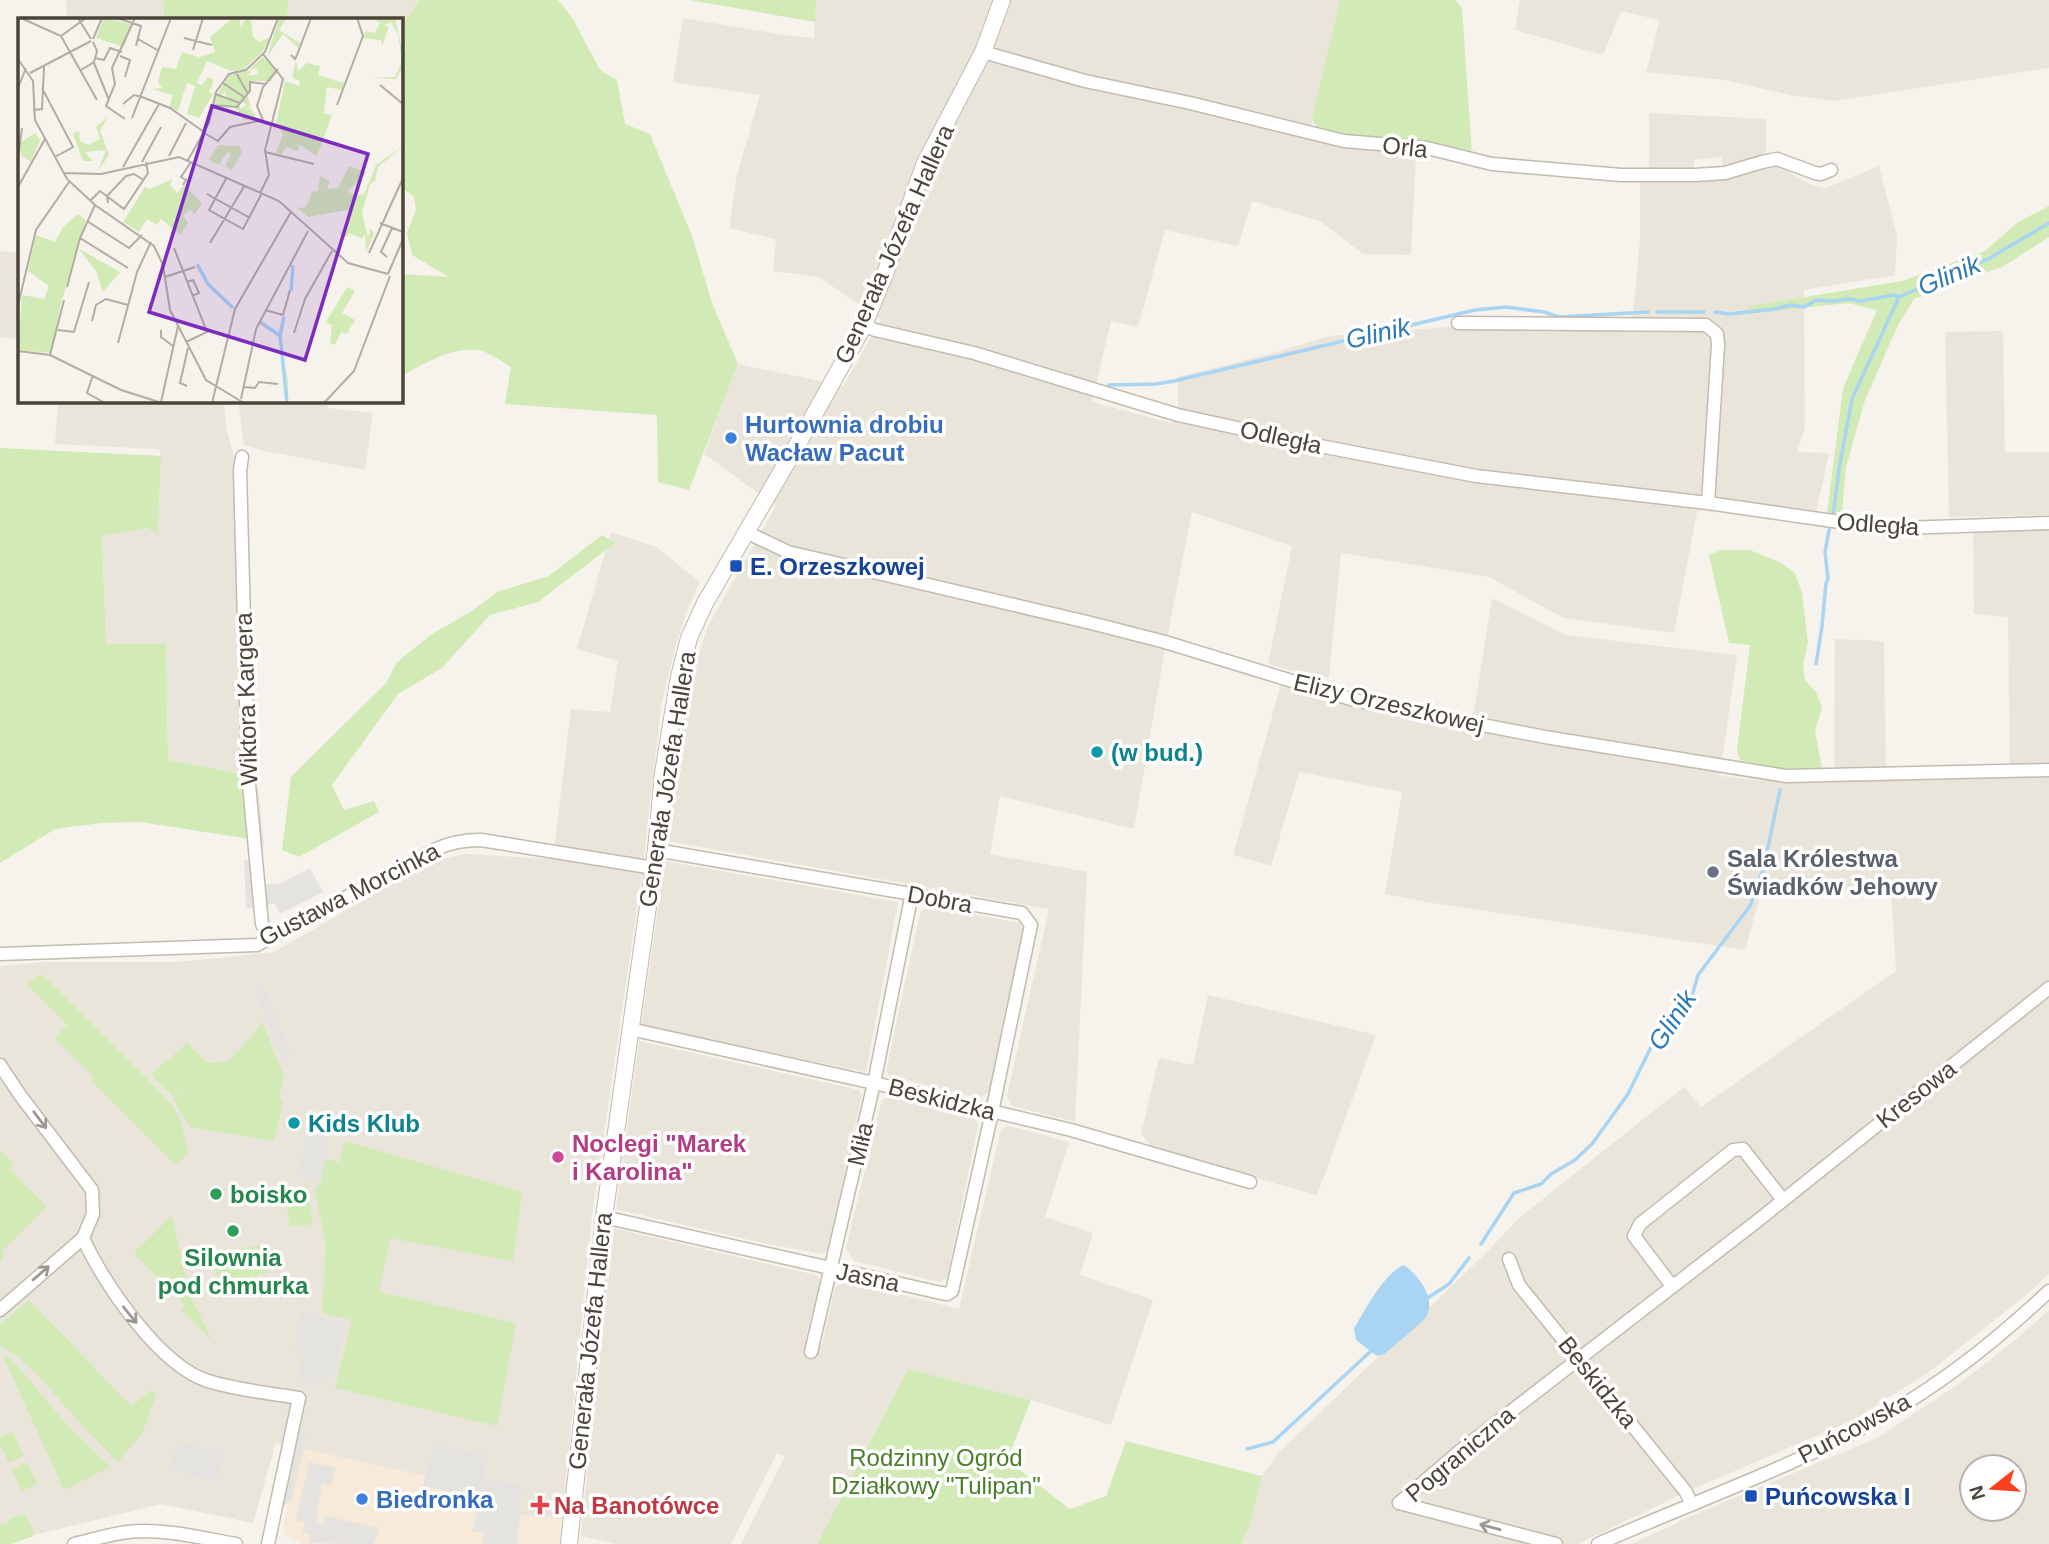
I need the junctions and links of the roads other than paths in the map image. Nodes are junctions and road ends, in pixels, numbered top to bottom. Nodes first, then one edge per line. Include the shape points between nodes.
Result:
1 (1002, 0) edge
2 (983, 52) junction
3 (1831, 170) dead end
4 (1458, 323) dead end
5 (864, 325) junction
6 (242, 457) dead end
7 (1708, 503) junction
8 (2049, 523) edge
9 (746, 532) junction
10 (2049, 770) edge
11 (656, 850) junction
12 (654, 868) junction
13 (912, 894) junction
14 (268, 938) junction
15 (0, 954) edge
16 (2049, 988) edge
17 (631, 1029) junction
18 (0, 1065) edge
19 (874, 1083) junction
20 (992, 1112) junction
21 (1250, 1182) dead end
22 (1783, 1200) junction
23 (604, 1217) junction
24 (83, 1238) junction
25 (1509, 1259) dead end
26 (831, 1269) junction
27 (1672, 1286) junction
28 (2049, 1291) edge
29 (0, 1310) edge
30 (811, 1352) dead end
31 (1579, 1359) junction
32 (1691, 1503) junction
33 (74, 1544) edge
34 (236, 1544) edge
35 (268, 1544) edge
36 (569, 1544) edge
37 (1556, 1544) edge
38 (1598, 1544) edge

1 - 2 street, Generała Józefa Hallera
2 - 3 street, Orla via 1085,81 1344,141 1427,148 1492,164 1621,175 1695,175 1725,173 1777,159 1815,173
2 - 5 street, Generała Józefa Hallera via 925,163
4 - 7 street via 1706,325 1717,334 1718,345
5 - 7 street, Odległa via 1178,415 1315,445 1476,476
5 - 9 street, Generała Józefa Hallera
6 - 14 street, Wiktora Kargera via 248,774 259,901
7 - 8 street, Odległa via 1904,528
9 - 10 street, Elizy Orzeszkowej via 788,552 1103,626 1354,700 1545,737 1786,776
9 - 11 street, Generała Józefa Hallera via 689,638 663,773
11 - 12 street, Generała Józefa Hallera
11 - 13 street, Dobra
12 - 14 street, Gustawa Morcinka via 481,840 457,841
12 - 17 street, Generała Józefa Hallera
13 - 19 street, Miła
13 - 20 street, Dobra via 1022,913 1031,925
14 - 15 street, Gustawa Morcinka via 257,945
16 - 22 street, Kresowa
17 - 19 street, Beskidzka
17 - 23 street, Generała Józefa Hallera
18 -> 24 street via 92,1190 93,1214
19 - 20 street, Beskidzka
19 - 26 street, Miła
20 - 21 street, Beskidzka
20 - 26 street, Jasna via 952,1291 941,1293
22 - 27 street, Kresowa
22 - 27 street via 1743,1149 1733,1150 1640,1224 1634,1236
23 - 26 street, Jasna
23 - 36 street, Generała Józefa Hallera
29 -> 24 street
24 -> 35 street via 124,1308 189,1372 206,1381 299,1398
25 - 31 street, Beskidzka via 1519,1285
26 - 30 street, Miła
27 - 31 street, Kresowa
28 - 32 street, Puńcowska via 1969,1360 1891,1412
31 - 32 street, Beskidzka
37 -> 31 street, Pograniczna via 1399,1503
32 - 38 street, Puńcowska
33 - 34 street via 143,1531

